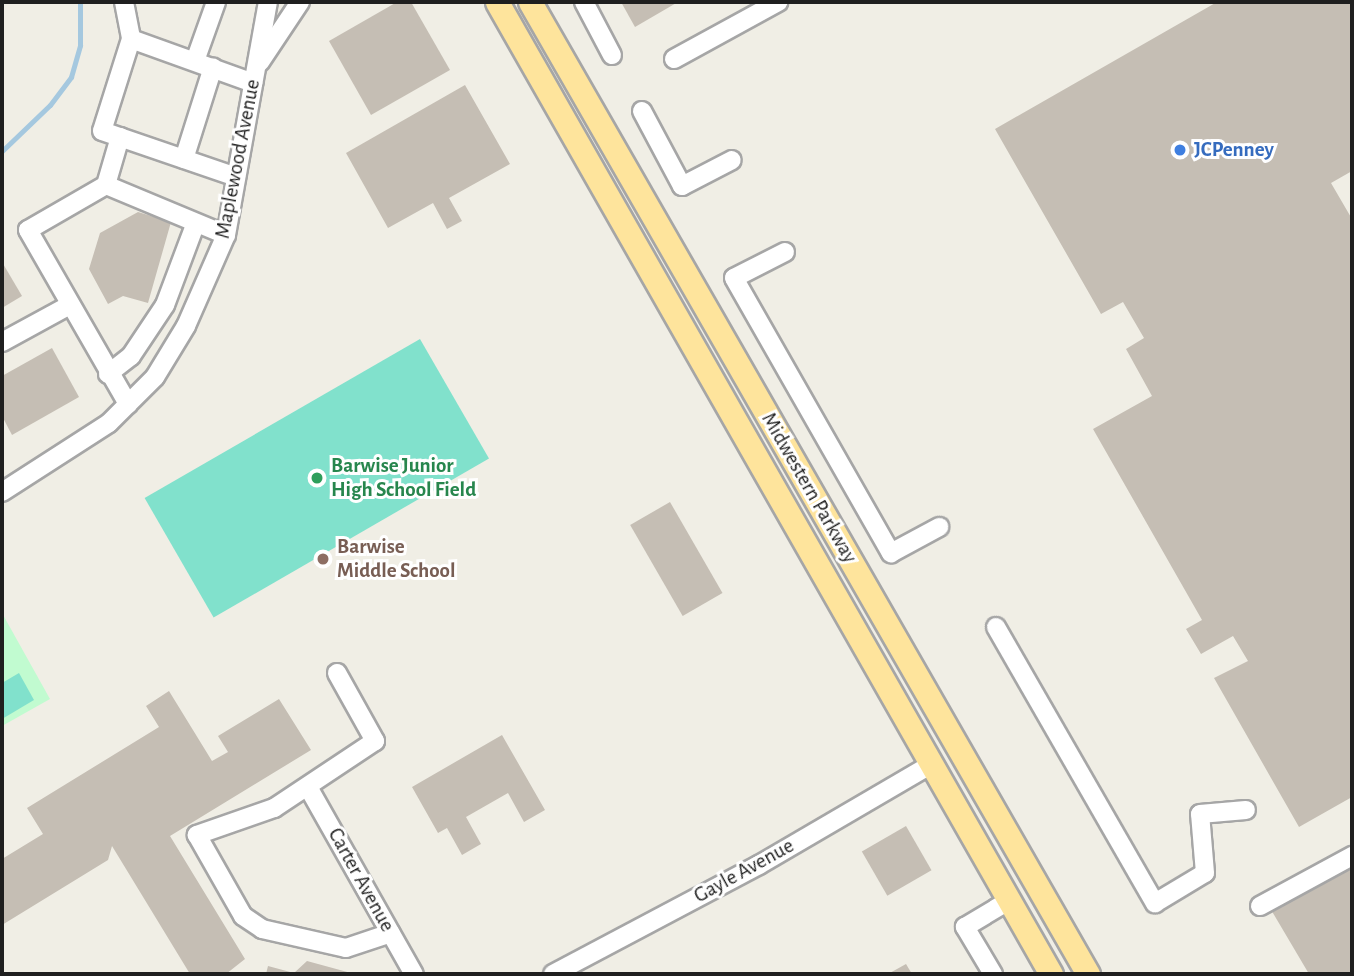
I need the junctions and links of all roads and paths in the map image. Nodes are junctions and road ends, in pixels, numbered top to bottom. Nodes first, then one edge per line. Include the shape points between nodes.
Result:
1 (124, 2) edge
2 (216, 2) edge
3 (268, 2) edge
4 (300, 2) edge
5 (497, 2) edge
6 (530, 2) edge
7 (584, 2) edge
8 (778, 2) edge
9 (131, 39) junction
10 (612, 55) dead end
11 (674, 59) dead end
12 (195, 61) junction
13 (213, 67) junction
14 (254, 75) junction
15 (642, 111) dead end
16 (120, 137) junction
17 (184, 159) junction
18 (732, 160) dead end
19 (236, 177) junction
20 (106, 185) junction
21 (195, 225) junction
22 (226, 235) junction
23 (670, 245) junction
24 (785, 252) dead end
25 (644, 260) junction
26 (70, 305) junction
27 (2, 342) edge
28 (108, 374) junction
29 (128, 404) junction
30 (4, 485) edge
31 (939, 527) dead end
32 (884, 618) junction
33 (996, 627) dead end
34 (858, 634) junction
35 (337, 673) dead end
36 (958, 748) junction
37 (932, 764) junction
38 (308, 787) junction
39 (1246, 810) dead end
40 (1352, 856) edge
41 (1010, 900) junction
42 (1260, 906) dead end
43 (391, 933) junction
44 (414, 974) edge
45 (553, 974) edge
46 (993, 974) edge
47 (1051, 974) edge
48 (1088, 974) edge

1 - 9 street
2 - 12 street
3 - 14 street, Maplewood Avenue
4 - 14 street, Maplewood Avenue
5 - 25 main road, Midwestern Parkway
6 - 23 main road, Midwestern Parkway
7 - 10 street
8 - 11 street
9 - 12 street
9 - 16 street via 102,131
12 - 13 street
13 - 14 street
13 - 17 street
14 - 19 street, Maplewood Avenue
15 - 18 street via 682,186
16 - 17 street
16 - 20 street
17 - 19 street
19 - 22 street, Maplewood Avenue
20 - 21 street
20 - 26 street via 28,230
21 - 22 street
21 - 28 street via 165,305 131,356
22 - 29 street, Maplewood Avenue via 187,326 155,377
23 - 25 main road
23 - 32 main road, Midwestern Parkway
24 - 31 street via 734,278 891,553
25 - 34 main road, Midwestern Parkway
26 - 27 street
26 - 28 street
28 - 29 street
29 - 30 street, Maplewood Avenue via 89,437
32 - 34 main road
32 - 36 main road, Midwestern Parkway
33 - 39 street via 1155,903 1205,873 1200,814
34 - 37 main road, Midwestern Parkway
35 - 38 street via 375,741
36 - 37 main road
36 - 48 main road, Midwestern Parkway
37 - 41 main road, Midwestern Parkway
37 - 45 street, Gayle Avenue via 759,865
38 - 43 street, Carter Avenue
38 - 43 street via 274,808 197,835 216,874 243,916 262,929 346,948
40 - 42 street
41 - 46 street via 965,927
41 - 47 main road, Midwestern Parkway
43 - 44 street, Carter Avenue

